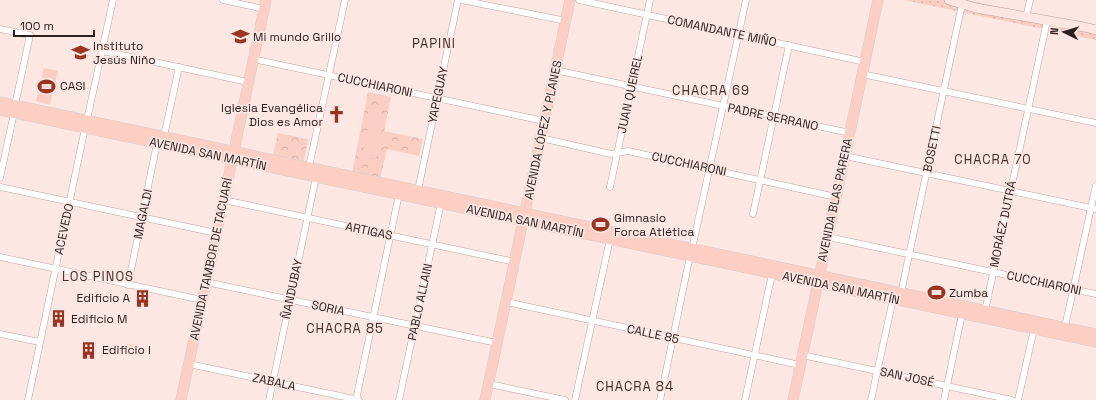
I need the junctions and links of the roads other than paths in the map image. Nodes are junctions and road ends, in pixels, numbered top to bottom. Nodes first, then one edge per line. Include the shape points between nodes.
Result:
1 (113, 0) edge
2 (223, 0) edge
3 (345, 0) edge
4 (458, 0) edge
5 (461, 0) edge
6 (570, 0) edge
7 (579, 0) edge
8 (650, 0) edge
9 (746, 0) edge
10 (878, 0) edge
11 (948, 0) edge
12 (1030, 0) edge
13 (265, 4) edge
14 (962, 4) junction
15 (647, 14) junction
16 (1026, 18) junction
17 (1047, 20) junction
18 (566, 21) junction
19 (0, 29) edge
20 (1096, 30) edge
21 (738, 34) junction
22 (789, 45) junction
23 (102, 51) junction
24 (253, 59) junction
25 (865, 62) junction
26 (179, 67) junction
27 (555, 70) junction
28 (862, 74) junction
29 (329, 75) junction
30 (248, 82) junction
31 (631, 86) junction
32 (944, 91) junction
33 (438, 98) junction
34 (0, 102) edge
35 (723, 106) junction
36 (1028, 108) junction
37 (15, 109) junction
38 (0, 110) edge
39 (773, 117) junction
40 (544, 122) junction
41 (1096, 123) edge
42 (86, 124) junction
43 (850, 133) junction
44 (541, 138) junction
45 (160, 140) junction
46 (617, 152) junction
47 (232, 155) junction
48 (845, 156) junction
49 (309, 167) junction
50 (710, 169) junction
51 (927, 173) junction
52 (316, 177) junction
53 (0, 178) edge
54 (760, 180) junction
55 (1096, 185) edge
56 (0, 187) edge
57 (610, 187) dead end
58 (418, 190) junction
59 (1011, 191) junction
60 (399, 194) junction
61 (836, 197) junction
62 (224, 200) junction
63 (70, 202) junction
64 (441, 203) junction
65 (1094, 208) edge
66 (753, 214) dead end
67 (142, 216) junction
68 (524, 217) junction
69 (307, 218) junction
70 (216, 233) junction
71 (390, 235) junction
72 (828, 237) junction
73 (610, 239) junction
74 (432, 244) junction
75 (691, 252) junction
76 (909, 254) junction
77 (0, 257) edge
78 (514, 262) junction
79 (56, 270) junction
80 (993, 272) junction
81 (772, 274) junction
82 (819, 279) junction
83 (206, 282) junction
84 (128, 285) junction
85 (1074, 290) junction
86 (1096, 294) edge
87 (897, 296) junction
88 (202, 300) junction
89 (290, 300) junction
90 (506, 302) junction
91 (985, 311) junction
92 (962, 314) junction
93 (373, 317) junction
94 (592, 320) junction
95 (415, 326) junction
96 (1065, 327) junction
97 (1034, 329) junction
98 (0, 334) edge
99 (1096, 334) edge
100 (673, 338) junction
101 (40, 342) junction
102 (1096, 342) edge
103 (497, 343) junction
104 (802, 355) junction
105 (754, 356) junction
106 (189, 364) junction
107 (800, 365) junction
108 (878, 371) junction
109 (272, 382) junction
110 (489, 384) junction
111 (947, 386) junction
112 (28, 400) edge
113 (181, 400) edge
114 (269, 400) edge
115 (357, 400) edge
116 (399, 400) edge
117 (485, 400) edge
118 (565, 400) edge
119 (575, 400) edge
120 (660, 400) edge
121 (744, 400) edge
122 (793, 400) edge
123 (871, 400) edge
124 (944, 400) edge
125 (1012, 400) edge
126 (1018, 400) edge

1 - 23 street, ACEVEDO
2 - 13 street
3 - 29 street
4 - 33 street, YAPEGUAY
5 - 18 street
6 - 18 main road, AVENIDA LÓPEZ Y PLANES
7 - 15 street, COMANDANTE MIÑO
8 - 15 street, JUAN QUEIREL
9 - 21 street
10 - 25 main road, AVENIDA BLAS PARERA
11 - 14 main road
12 - 16 street
13 - 24 main road, AVENIDA TAMBOR DE TACUARÍ
14 - 16 main road
14 - 32 street, BOSETTI
15 - 21 street, COMANDANTE MIÑO
15 - 31 street, JUAN QUEIREL
16 - 17 main road
17 - 20 main road
17 - 36 street, MORÁEZ DUTRÁ
18 - 27 main road, AVENIDA LÓPEZ Y PLANES
19 - 37 street via 30,35
21 - 22 street, COMANDANTE MIÑO
21 - 35 street
22 - 25 street, COMANDANTE MIÑO
22 - 39 street
23 - 26 street
23 - 42 street, ACEVEDO
24 - 29 street, CUCCHIARONI
24 - 30 main road, AVENIDA TAMBOR DE TACUARÍ
25 - 28 main road, AVENIDA BLAS PARERA
26 - 30 street
26 - 45 street, MAGALDI
27 - 31 street, PADRE SERRANO
27 - 40 main road, AVENIDA LÓPEZ Y PLANES
28 - 32 street
28 - 43 main road, AVENIDA BLAS PARERA
29 - 33 street, CUCCHIARONI
29 - 49 street
30 - 47 main road, AVENIDA TAMBOR DE TACUARÍ
31 - 35 street, PADRE SERRANO
31 - 46 street, JUAN QUEIREL
32 - 36 street
32 - 51 street, BOSETTI
33 - 40 street, CUCCHIARONI
33 - 58 street, YAPEGUAY
34 - 37 main road, AVENIDA SAN MARTÍN
35 - 39 street, PADRE SERRANO
35 - 50 street
36 - 41 street
36 - 59 street, MORÁEZ DUTRÁ
37 - 38 main road, AVENIDA SAN MARTÍN
37 - 42 main road, AVENIDA SAN MARTÍN
37 - 53 street
39 - 43 street, PADRE SERRANO
39 - 54 street
40 - 44 main road, AVENIDA LÓPEZ Y PLANES
42 - 45 main road, AVENIDA SAN MARTÍN
42 - 63 street, ACEVEDO
43 - 48 main road, AVENIDA BLAS PARERA
44 - 46 street, CUCCHIARONI via 611,154
44 - 68 main road, AVENIDA LÓPEZ Y PLANES
45 - 47 main road, AVENIDA SAN MARTÍN
45 - 67 street, MAGALDI
46 - 50 street, CUCCHIARONI via 628,151
46 - 57 street, JUAN QUEIREL
47 - 49 main road, AVENIDA SAN MARTÍN
47 - 52 main road, AVENIDA SAN MARTÍN
47 - 62 main road, AVENIDA TAMBOR DE TACUARÍ
48 - 51 street
48 - 61 main road, AVENIDA BLAS PARERA
49 - 58 main road, AVENIDA SAN MARTÍN
50 - 54 street, CUCCHIARONI
50 - 75 street
51 - 59 street
51 - 76 street, BOSETTI
52 - 60 main road, AVENIDA SAN MARTÍN
52 - 69 street, ÑANDUBAY
54 - 61 street, CUCCHIARONI
54 - 66 street
55 - 65 street
56 - 63 street
58 - 68 main road, AVENIDA SAN MARTÍN
59 - 65 street
59 - 80 street, MORÁEZ DUTRÁ
60 - 64 main road, AVENIDA SAN MARTÍN
60 - 71 street
61 - 72 main road, AVENIDA BLAS PARERA
62 - 69 street, ARTIGAS
62 - 70 main road, AVENIDA TAMBOR DE TACUARÍ
63 - 67 street
63 - 79 street, ACEVEDO
64 - 68 main road, AVENIDA SAN MARTÍN
64 - 74 street, PABLO ALLAIN
65 - 85 street
67 - 70 street
67 - 84 street, MAGALDI
68 - 73 main road, AVENIDA SAN MARTÍN
68 - 75 main road, AVENIDA SAN MARTÍN
68 - 78 main road, AVENIDA LÓPEZ Y PLANES
69 - 71 street, ARTIGAS
69 - 89 street, ÑANDUBAY
70 - 83 main road, AVENIDA TAMBOR DE TACUARÍ
71 - 74 street, ARTIGAS
71 - 93 street
72 - 76 street, CUCCHIARONI
72 - 82 main road, AVENIDA BLAS PARERA
73 - 75 main road, AVENIDA SAN MARTÍN
73 - 94 street
74 - 78 street, ARTIGAS
74 - 95 street, PABLO ALLAIN
75 - 81 main road, AVENIDA SAN MARTÍN
75 - 82 main road, AVENIDA SAN MARTÍN
75 - 100 street
76 - 80 street, CUCCHIARONI
76 - 87 street, BOSETTI
77 - 79 street
78 - 90 main road, AVENIDA LÓPEZ Y PLANES
79 - 84 street
79 - 101 street, ACEVEDO
80 - 85 street, CUCCHIARONI
80 - 91 street, MORÁEZ DUTRÁ
81 - 82 main road, AVENIDA SAN MARTÍN
81 - 105 street
82 - 87 main road, AVENIDA SAN MARTÍN
82 - 104 main road, AVENIDA BLAS PARERA
83 - 88 main road, AVENIDA TAMBOR DE TACUARÍ
83 - 89 street, SORIA
84 - 88 street
85 - 86 street, CUCCHIARONI
85 - 96 street
87 - 91 main road, AVENIDA SAN MARTÍN
87 - 92 main road, AVENIDA SAN MARTÍN
87 - 108 street, BOSETTI
88 - 106 main road, AVENIDA TAMBOR DE TACUARÍ
89 - 93 street, SORIA
89 - 109 street, ÑANDUBAY
90 - 94 street, CALLE 85
90 - 103 main road, AVENIDA LÓPEZ Y PLANES
91 - 96 main road, AVENIDA SAN MARTÍN
92 - 97 main road, AVENIDA SAN MARTÍN
92 - 111 street
93 - 95 street, SORIA
93 - 115 street
94 - 100 street, CALLE 85
94 - 119 street
95 - 103 street, SORIA
95 - 116 street, PABLO ALLAIN
96 - 99 main road, AVENIDA SAN MARTÍN
97 - 102 main road, AVENIDA SAN MARTÍN
97 - 126 street
98 - 101 street
100 - 105 street, CALLE 85
100 - 120 street
101 - 112 street, ACEVEDO
103 - 110 main road, AVENIDA LÓPEZ Y PLANES
104 - 107 main road, AVENIDA BLAS PARERA
104 - 108 street, SAN JOSÉ
105 - 107 street, CALLE 85
105 - 121 street
106 - 109 street, ZABALA
106 - 113 main road, AVENIDA TAMBOR DE TACUARÍ
107 - 122 main road, AVENIDA BLAS PARERA
108 - 111 street, SAN JOSÉ
108 - 123 street, BOSETTI
109 - 114 street, ÑANDUBAY
109 - 115 street, ZABALA
110 - 117 main road, AVENIDA LÓPEZ Y PLANES
110 - 118 street
111 - 124 street
111 - 125 street, SAN JOSÉ

